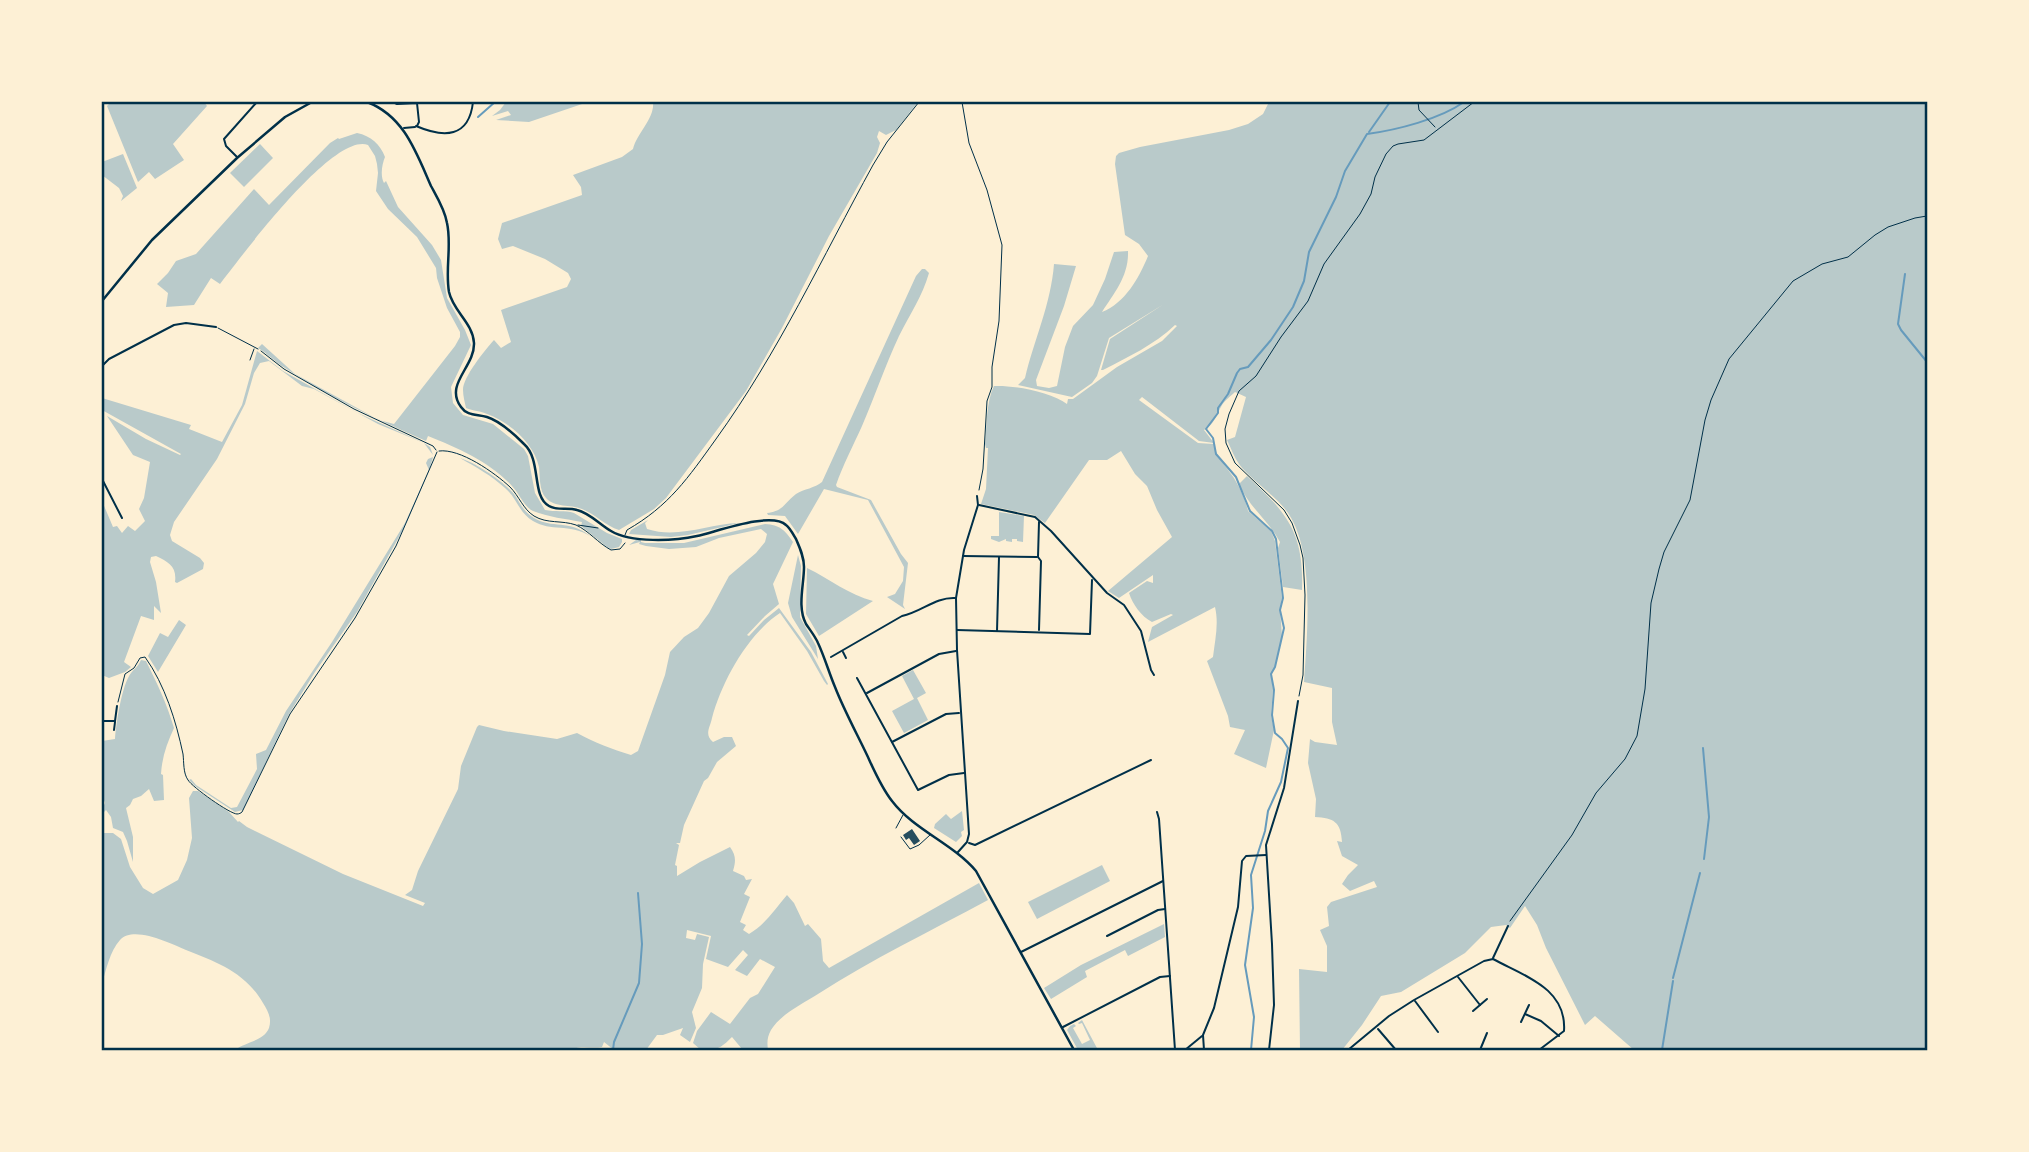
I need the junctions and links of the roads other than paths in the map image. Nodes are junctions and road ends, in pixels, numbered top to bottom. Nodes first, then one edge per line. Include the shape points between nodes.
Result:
1 (257, 102) edge
2 (312, 102) edge
3 (366, 102) edge
4 (393, 102) edge
5 (473, 102) edge
6 (919, 102) edge
7 (416, 126) junction
8 (404, 128) junction
9 (237, 158) junction
10 (102, 301) edge
11 (216, 327) joint
12 (254, 346) junction
13 (258, 349) road end
14 (250, 360) dead end
15 (102, 366) edge
16 (102, 479) edge
17 (977, 496) road end
18 (978, 505) junction
19 (122, 518) dead end
20 (1039, 521) junction
21 (625, 537) junction
22 (963, 556) junction
23 (999, 556) junction
24 (1038, 557) junction
25 (1092, 580) dead end
26 (1092, 586) junction
27 (1097, 586) dead end
28 (956, 598) junction
29 (956, 630) junction
30 (996, 631) junction
31 (1039, 632) junction
32 (957, 650) junction
33 (843, 651) junction
34 (831, 657) dead end
35 (846, 658) dead end
36 (1154, 675) dead end
37 (857, 678) dead end
38 (866, 693) junction
39 (1298, 701) road end
40 (117, 706) road end
41 (960, 712) junction
42 (102, 721) edge
43 (115, 721) junction
44 (114, 730) dead end
45 (892, 742) junction
46 (1151, 760) dead end
47 (965, 773) junction
48 (1157, 812) dead end
49 (904, 814) junction
50 (896, 828) dead end
51 (931, 834) junction
52 (901, 837) dead end
53 (967, 842) junction
54 (957, 853) junction
55 (1266, 855) junction
56 (1164, 881) junction
57 (1166, 909) junction
58 (1508, 926) road end
59 (1107, 936) dead end
60 (1021, 952) junction
61 (1493, 959) junction
62 (1170, 976) junction
63 (1457, 976) junction
64 (1487, 999) dead end
65 (1414, 1000) junction
66 (1480, 1005) junction
67 (1529, 1005) dead end
68 (1473, 1011) dead end
69 (1525, 1014) junction
70 (1521, 1022) dead end
71 (1062, 1028) junction
72 (1377, 1028) junction
73 (1438, 1032) dead end
74 (1487, 1033) dead end
75 (1203, 1035) junction
76 (1559, 1036) junction
77 (1480, 1049) edge
78 (1074, 1051) edge
79 (1175, 1051) edge
80 (1185, 1051) edge
81 (1205, 1051) edge
82 (1269, 1051) edge
83 (1348, 1051) edge
84 (1396, 1051) edge
85 (1488, 1051) edge
86 (1539, 1051) edge

1 - 9 street via 224,139
2 - 9 main road via 285,117
3 - 8 main road
4 - 7 street via 417,103
5 - 7 street via 469,118 452,132 442,135
6 - 21 lane via 873,165 768,362 737,409 684,483 651,515 627,530
7 - 8 street
8 - 21 main road via 447,220 449,293 474,340 471,358 455,388 462,409 492,419 526,446 535,462 539,494 547,505 580,510
9 - 10 main road via 152,240
11 - 12 lane
11 - 15 street via 174,325
12 - 13 lane
12 - 14 lane
16 - 19 street
17 - 18 street
18 - 20 street
18 - 22 street
20 - 24 street
20 - 36 street via 1124,605 1141,631
21 - 49 main road via 681,538 770,520 784,522 796,538 804,565 803,618 878,778
22 - 23 street
22 - 28 street
23 - 24 street
23 - 30 street
24 - 31 street
25 - 26 street
26 - 27 street
26 - 31 street via 1090,634
28 - 29 street
28 - 33 street via 939,599 902,616
29 - 30 street
29 - 32 street
30 - 31 street
32 - 38 street via 939,654
32 - 41 street
33 - 34 street
33 - 35 street
37 - 38 street
38 - 45 street
39 - 55 street via 1284,788
40 - 43 street
41 - 45 street via 946,714
41 - 47 street
42 - 43 street
43 - 44 street
45 - 47 street via 918,790 949,775
46 - 53 street via 975,845
47 - 53 street
48 - 56 street
49 - 50 lane
49 - 51 main road
51 - 52 lane via 910,849
51 - 54 main road
53 - 54 street
54 - 60 main road via 978,874
55 - 75 street via 1247,856 1242,861 1238,907
55 - 82 street via 1272,932
56 - 57 street
56 - 60 street
57 - 59 street
57 - 62 street
58 - 61 street
60 - 71 main road
61 - 63 street
61 - 76 street via 1552,992 1565,1016
62 - 71 street
62 - 79 street
63 - 65 street
63 - 66 street
64 - 66 street
65 - 72 street
65 - 73 street
66 - 68 street
67 - 69 street
69 - 70 street
69 - 76 street
71 - 78 main road
72 - 83 street
72 - 84 street
74 - 77 street
75 - 80 street
75 - 81 street
76 - 86 street
77 - 85 street

